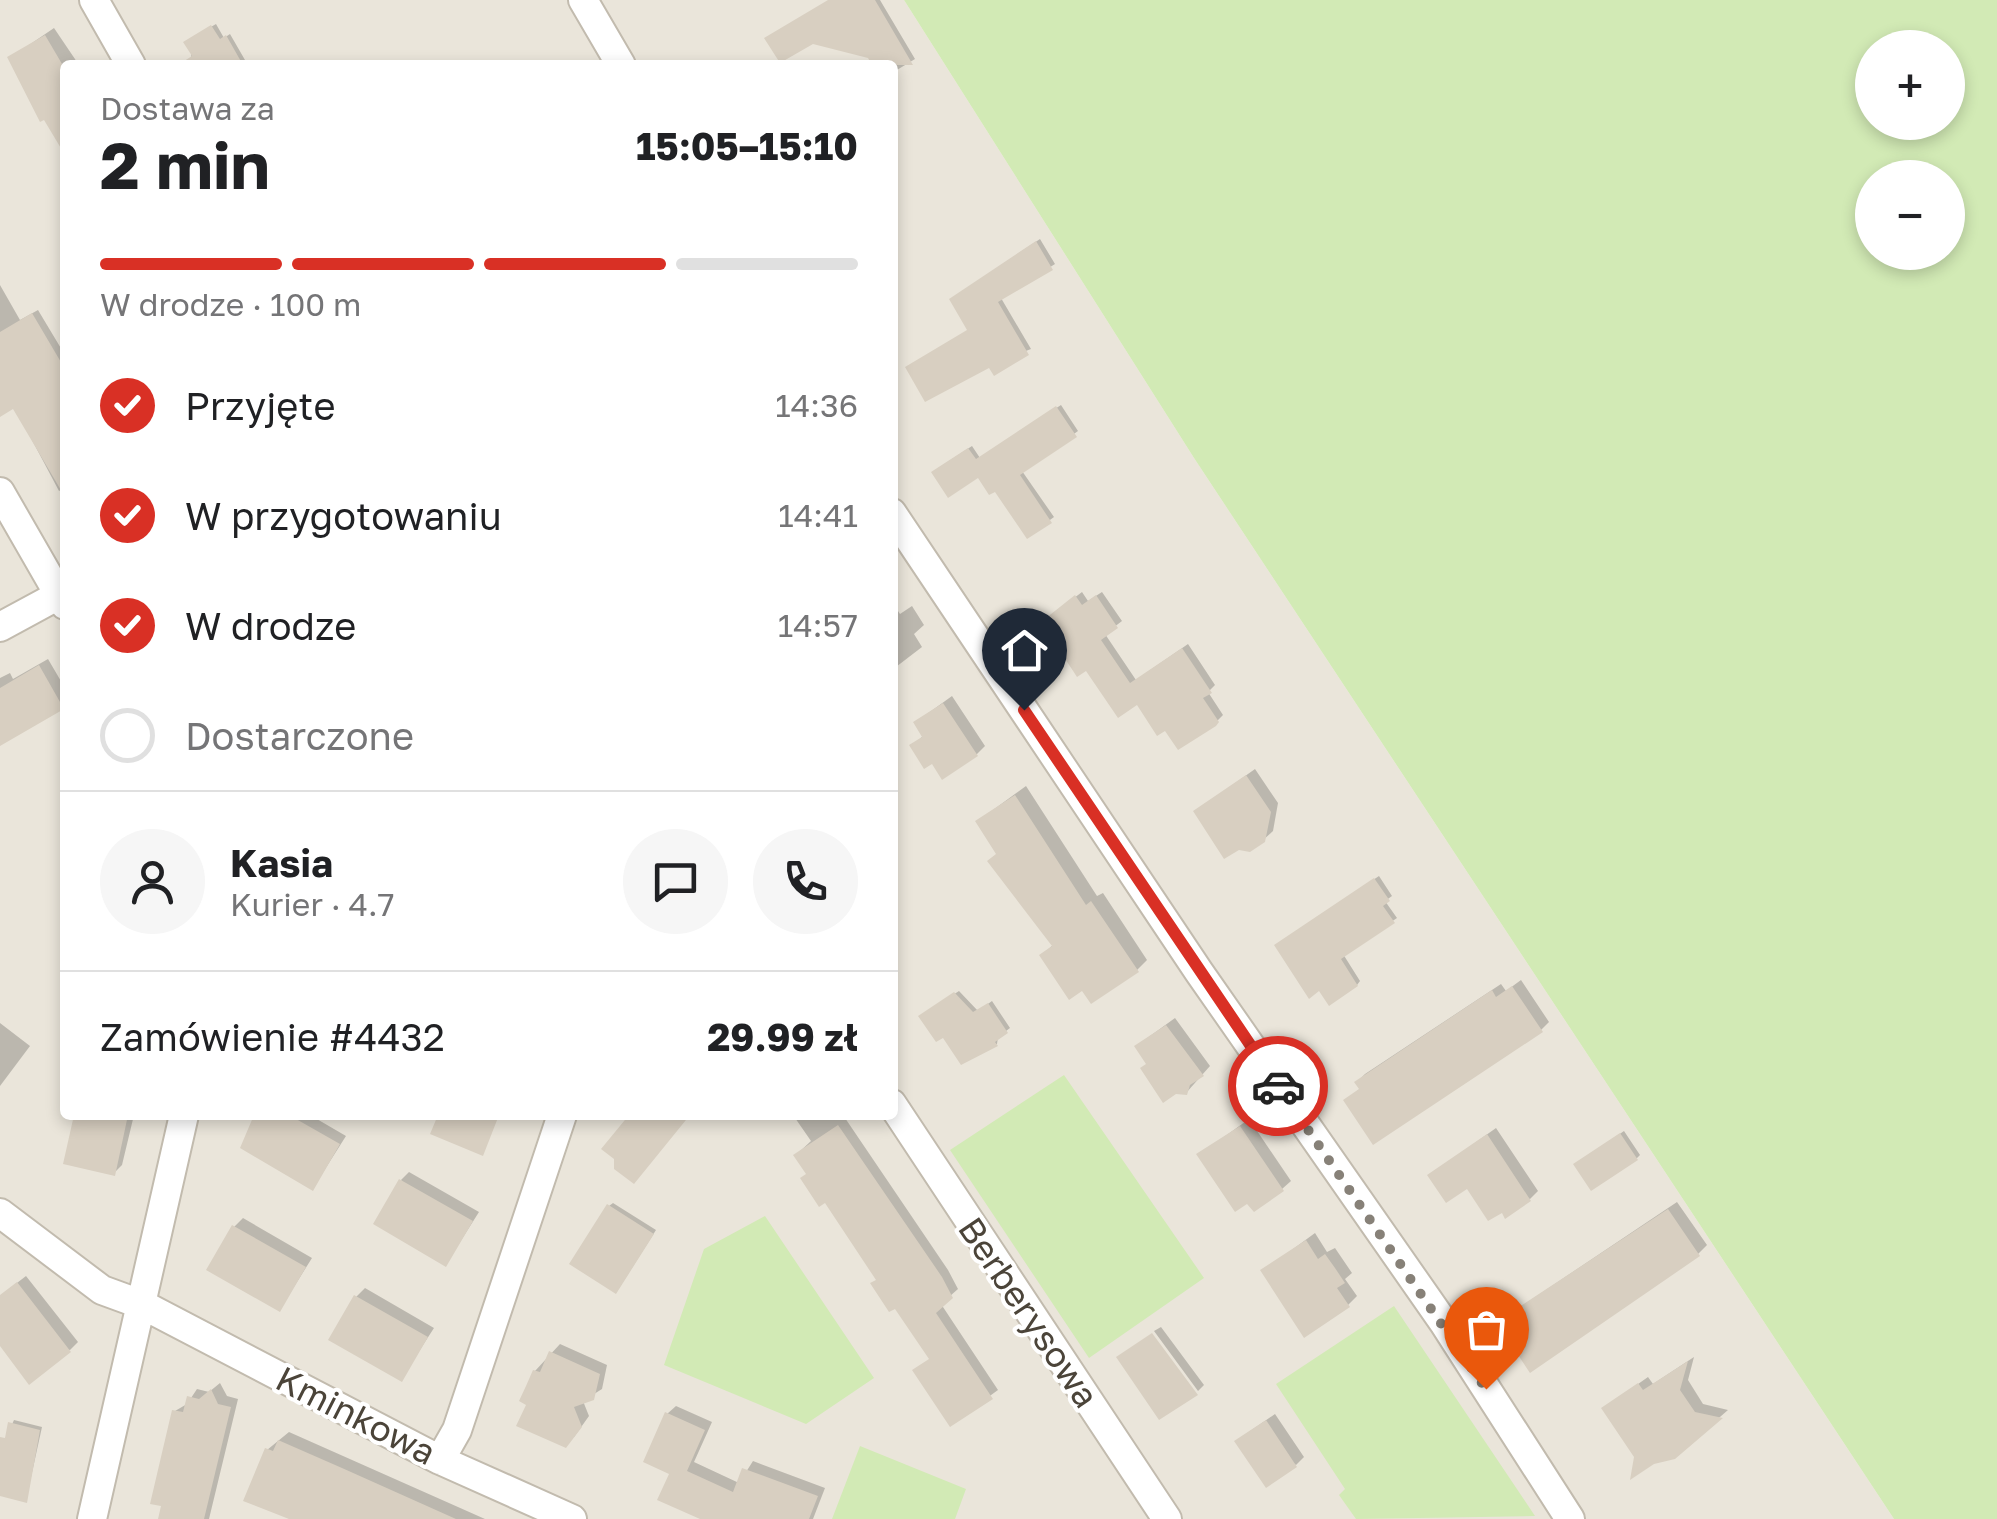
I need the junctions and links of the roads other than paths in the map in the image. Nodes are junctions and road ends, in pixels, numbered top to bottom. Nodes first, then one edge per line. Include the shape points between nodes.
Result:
1 (94, 0) edge
2 (584, 0) edge
3 (128, 60) edge
4 (618, 60) edge
5 (0, 492) edge
6 (898, 522) edge
7 (60, 597) edge
8 (60, 601) edge
9 (0, 627) edge
10 (898, 1113) edge
11 (183, 1120) edge
12 (560, 1120) edge
13 (0, 1213) edge
14 (142, 1304) junction
15 (440, 1460) junction
16 (92, 1519) edge
17 (572, 1519) edge
18 (1167, 1519) edge
19 (1570, 1519) edge

1 - 3 street
2 - 4 street
5 - 7 street
6 - 19 street
8 - 9 street
10 - 18 street, Berberysowa
11 - 14 street
12 - 15 street via 457,1430
13 - 14 street, Kminkowa via 102,1290
14 - 15 street, Kminkowa
14 - 16 street
15 - 17 street, Kminkowa

